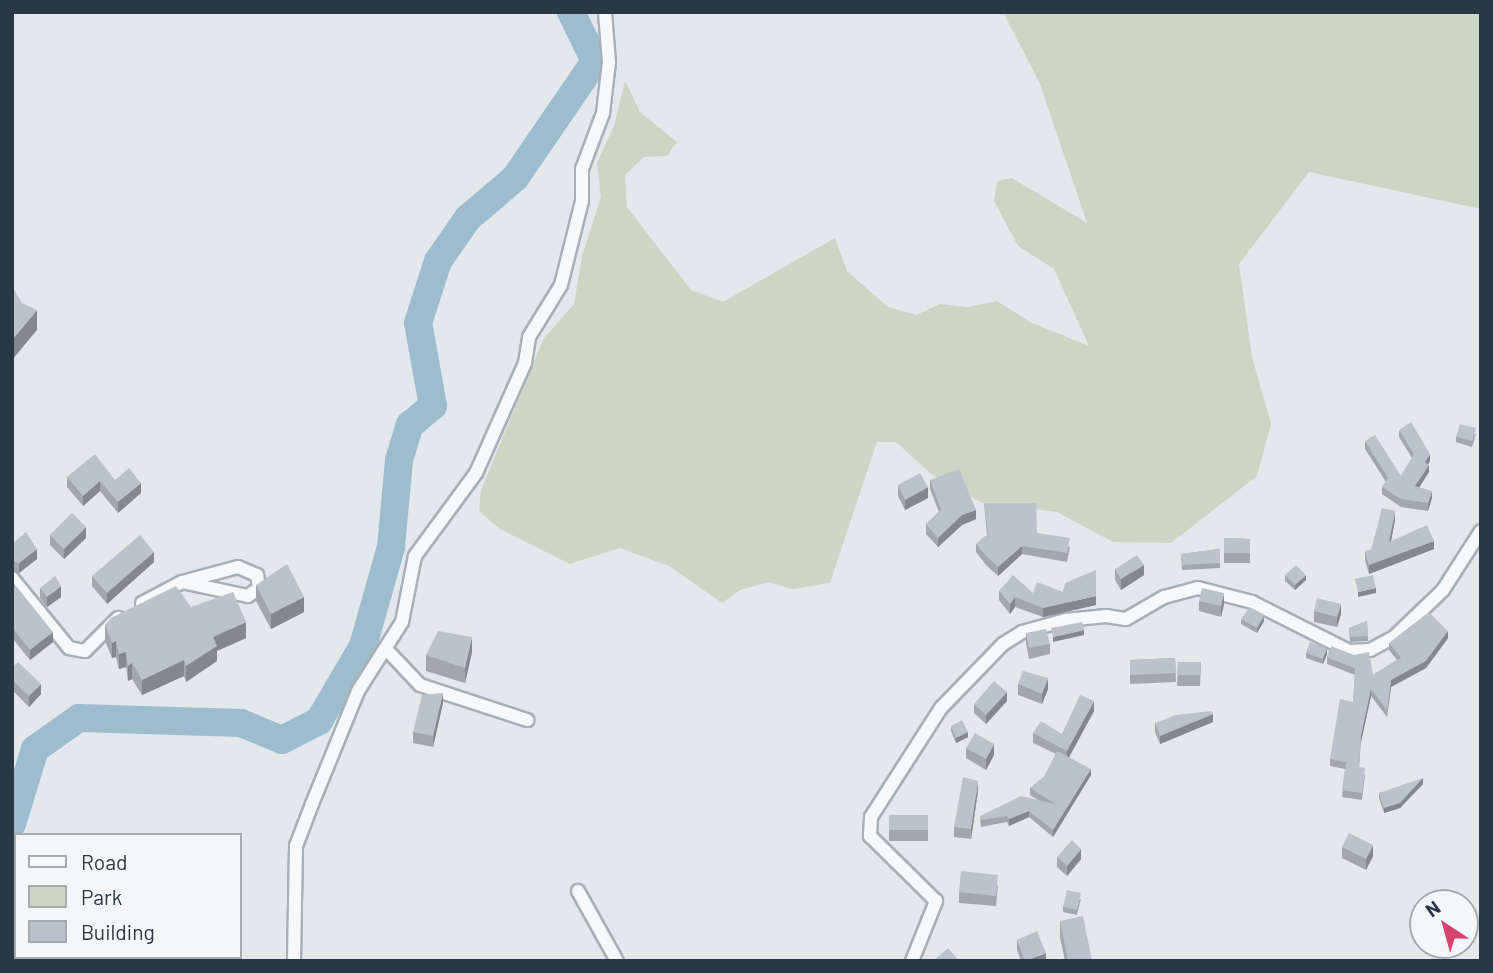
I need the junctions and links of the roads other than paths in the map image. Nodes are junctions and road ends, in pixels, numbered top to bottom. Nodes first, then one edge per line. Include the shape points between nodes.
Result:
1 (604, 12) edge
2 (1481, 531) edge
3 (12, 578) edge
4 (182, 582) junction
5 (387, 650) junction
6 (527, 720) dead end
7 (578, 891) dead end
8 (294, 961) edge
9 (617, 961) edge
10 (912, 961) edge

1 - 5 street via 609,62 603,113 582,169 582,201 561,285 528,337 525,363 476,473 415,556 402,622
2 - 10 street via 1443,590 1393,638 1370,650 1349,651 1252,601 1198,588 1164,597 1126,619 1066,620 1022,632 1003,644 941,708 871,817 870,836 936,901
3 - 4 street via 69,648 85,651 105,627
4 - 4 street via 238,567 257,575 258,588 248,596
5 - 6 street via 420,685
5 - 8 street via 358,691 296,846
7 - 9 street

